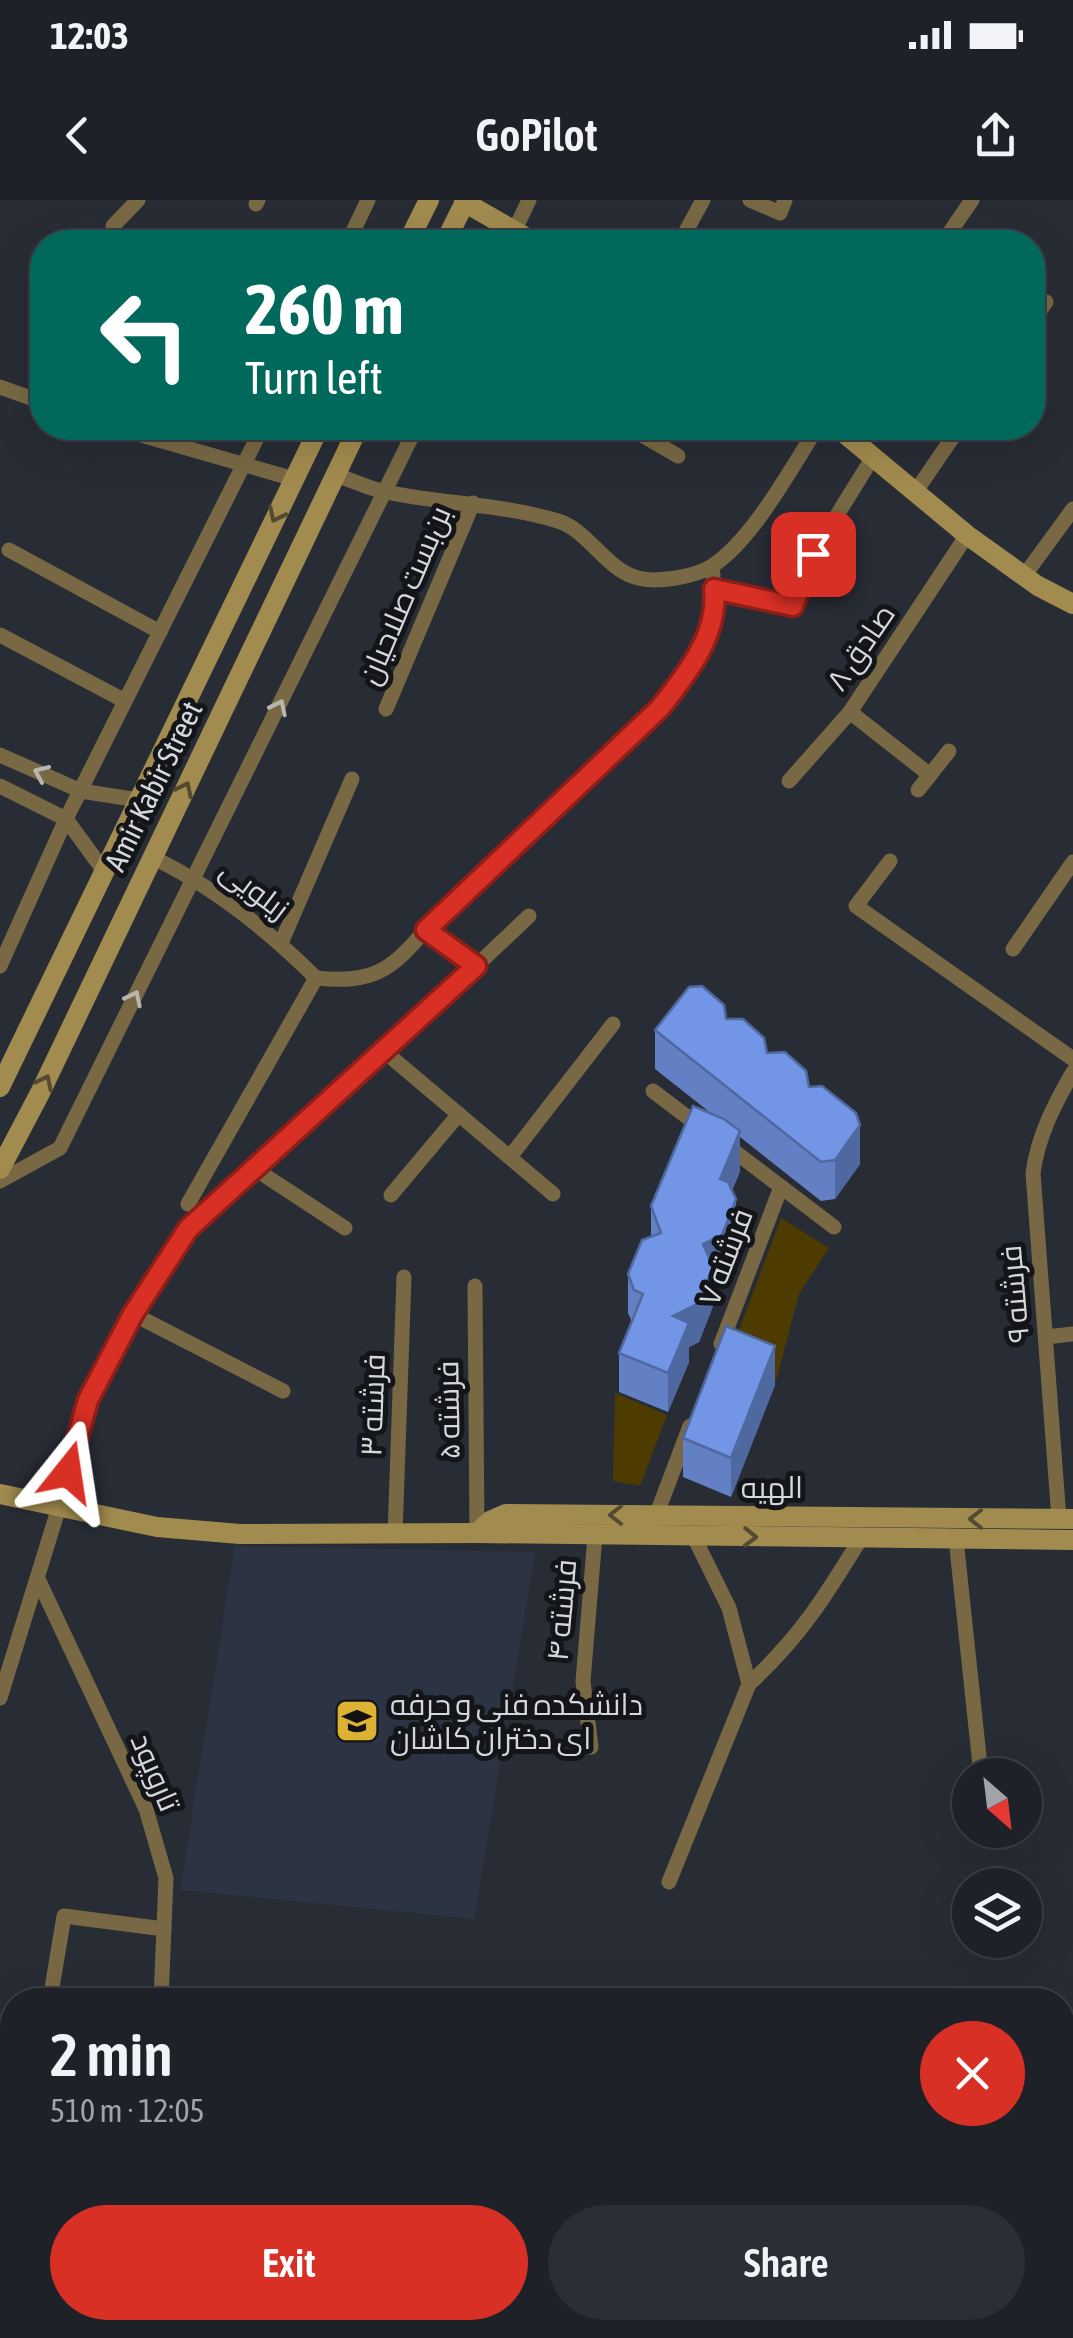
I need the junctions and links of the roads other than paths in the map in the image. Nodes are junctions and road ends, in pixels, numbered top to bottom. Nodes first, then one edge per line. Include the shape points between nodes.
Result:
1 (138, 200) edge
2 (368, 200) edge
3 (429, 200) edge
4 (530, 200) edge
5 (703, 200) edge
6 (750, 200) edge
7 (785, 200) edge
8 (972, 200) edge
9 (465, 201) edge
10 (114, 226) dead end
11 (354, 230) edge
12 (414, 230) edge
13 (451, 230) edge
14 (503, 230) edge
15 (515, 230) edge
16 (687, 230) edge
17 (951, 230) edge
18 (0, 387) edge
19 (30, 398) edge
20 (158, 440) edge
21 (256, 440) edge
22 (312, 440) edge
23 (352, 440) edge
24 (410, 440) edge
25 (651, 440) edge
26 (809, 440) edge
27 (852, 440) edge
28 (952, 440) edge
29 (678, 456) dead end
30 (873, 457) junction
31 (244, 465) junction
32 (336, 475) junction
33 (294, 479) junction
34 (916, 491) junction
35 (384, 492) junction
36 (473, 503) junction
37 (1073, 508) edge
38 (967, 535) junction
39 (10, 550) dead end
40 (712, 567) junction
41 (1024, 576) junction
42 (714, 589) junction
43 (1073, 604) edge
44 (160, 632) junction
45 (0, 635) edge
46 (126, 700) junction
47 (386, 709) dead end
48 (850, 712) junction
49 (949, 752) dead end
50 (0, 754) edge
51 (930, 775) junction
52 (352, 779) dead end
53 (789, 782) dead end
54 (0, 786) edge
55 (918, 790) dead end
56 (81, 791) junction
57 (138, 800) junction
58 (66, 819) junction
59 (152, 857) junction
60 (890, 861) dead end
61 (1073, 862) edge
62 (104, 871) junction
63 (195, 878) junction
64 (530, 916) dead end
65 (426, 930) junction
66 (281, 943) junction
67 (1013, 949) dead end
68 (0, 966) edge
69 (476, 966) junction
70 (316, 978) junction
71 (614, 1024) dead end
72 (385, 1052) junction
73 (1073, 1059) edge
74 (1073, 1072) edge
75 (0, 1087) edge
76 (653, 1091) dead end
77 (459, 1114) junction
78 (510, 1157) junction
79 (0, 1169) edge
80 (255, 1169) junction
81 (0, 1181) edge
82 (781, 1187) junction
83 (391, 1194) dead end
84 (553, 1194) dead end
85 (188, 1204) dead end
86 (834, 1227) dead end
87 (345, 1228) dead end
88 (404, 1277) dead end
89 (475, 1286) dead end
90 (133, 1314) junction
91 (1073, 1334) edge
92 (1046, 1338) junction
93 (716, 1358) edge
94 (283, 1391) dead end
95 (696, 1410) edge
96 (7, 1493) edge
97 (59, 1508) junction
98 (656, 1516) junction
99 (1066, 1519) edge
100 (928, 1529) junction
101 (477, 1533) junction
102 (395, 1535) junction
103 (596, 1536) junction
104 (694, 1537) junction
105 (861, 1538) junction
106 (956, 1539) junction
107 (1073, 1540) edge
108 (38, 1579) junction
109 (749, 1684) junction
110 (0, 1698) edge
111 (591, 1748) dead end
112 (980, 1758) edge
113 (668, 1882) dead end
114 (164, 1929) junction
115 (52, 1988) edge
116 (162, 1988) edge

1 - 10 street
2 - 11 street
3 - 12 street
4 - 15 street
5 - 16 street
6 - 7 street via 780,213
8 - 17 street
9 - 13 street
9 - 14 street
18 - 19 street
20 - 31 street
21 - 31 street
22 - 33 street, Amir Kabir Street
23 - 32 street, Amir Kabir Street
24 - 35 street
25 - 29 street
26 - 40 street via 768,504
27 - 30 street
28 - 34 street
30 - 34 street
30 - 42 street via 813,554 793,606
31 - 33 street
31 - 44 street
32 - 35 street
59 -> 32 street, Amir Kabir Street
33 -> 57 street, Amir Kabir Street
34 - 38 street
35 - 36 street
63 -> 35 street
36 - 40 street via 564,522 636,578
36 - 47 street, بن‌بست صلاحیان
37 - 41 street
38 - 41 street
38 - 48 street, صادق ۸
39 - 44 street
40 - 42 street
41 - 43 street
42 - 65 street via 717,611 697,656 660,708
44 - 46 street
45 - 46 street
46 - 56 street
48 - 51 street
48 - 53 street, صادق ۸
49 - 51 street
56 -> 50 street
51 - 55 street
52 - 66 street
54 - 58 street
56 - 57 street
56 - 58 street
57 - 62 street, Amir Kabir Street
58 - 62 street
58 - 68 street
59 - 63 street, زیلویی
79 -> 59 street, Amir Kabir Street
60 - 73 street via 856,906
61 - 67 street
62 - 75 street, Amir Kabir Street
63 - 66 street, زیلویی
81 -> 63 street via 60,1148
64 - 69 street
65 - 69 street
65 - 70 street via 395,965 369,976
66 - 70 street, زیلویی
69 - 72 street
70 - 85 street
71 - 78 street
72 - 77 street
72 - 80 street
74 - 92 street, فرشته ۹ via 1036,1148
76 - 82 street
77 - 78 street
77 - 83 street
78 - 84 street
80 - 87 street
80 - 90 street via 188,1229
82 - 86 street
82 - 93 street, فرشته ۷
88 - 102 street, فرشته ۳
89 - 101 street, فرشته ۵
90 - 94 street
90 - 97 street via 88,1400
91 - 92 street
92 - 99 street, فرشته ۹
95 - 98 street
96 - 97 street, الهیه
97 - 102 street, الهیه via 156,1528
97 - 108 street
98 - 100 street, الهیه
98 -> 101 street, الهیه via 506,1514
99 -> 100 street, الهیه
100 - 105 street, الهیه
100 - 106 street, الهیه
101 - 102 street, الهیه
101 - 103 street, الهیه
103 - 104 street, الهیه
103 - 111 street, فرشته ۴ via 583,1681
104 -> 105 street, الهیه
104 - 109 street via 729,1608
105 - 109 street via 811,1620
106 - 107 street, الهیه
106 - 112 street
108 - 110 street
108 - 114 street, تاروپود via 146,1809 166,1878
109 - 113 street
114 - 115 street via 64,1916
114 - 116 street, تاروپود

